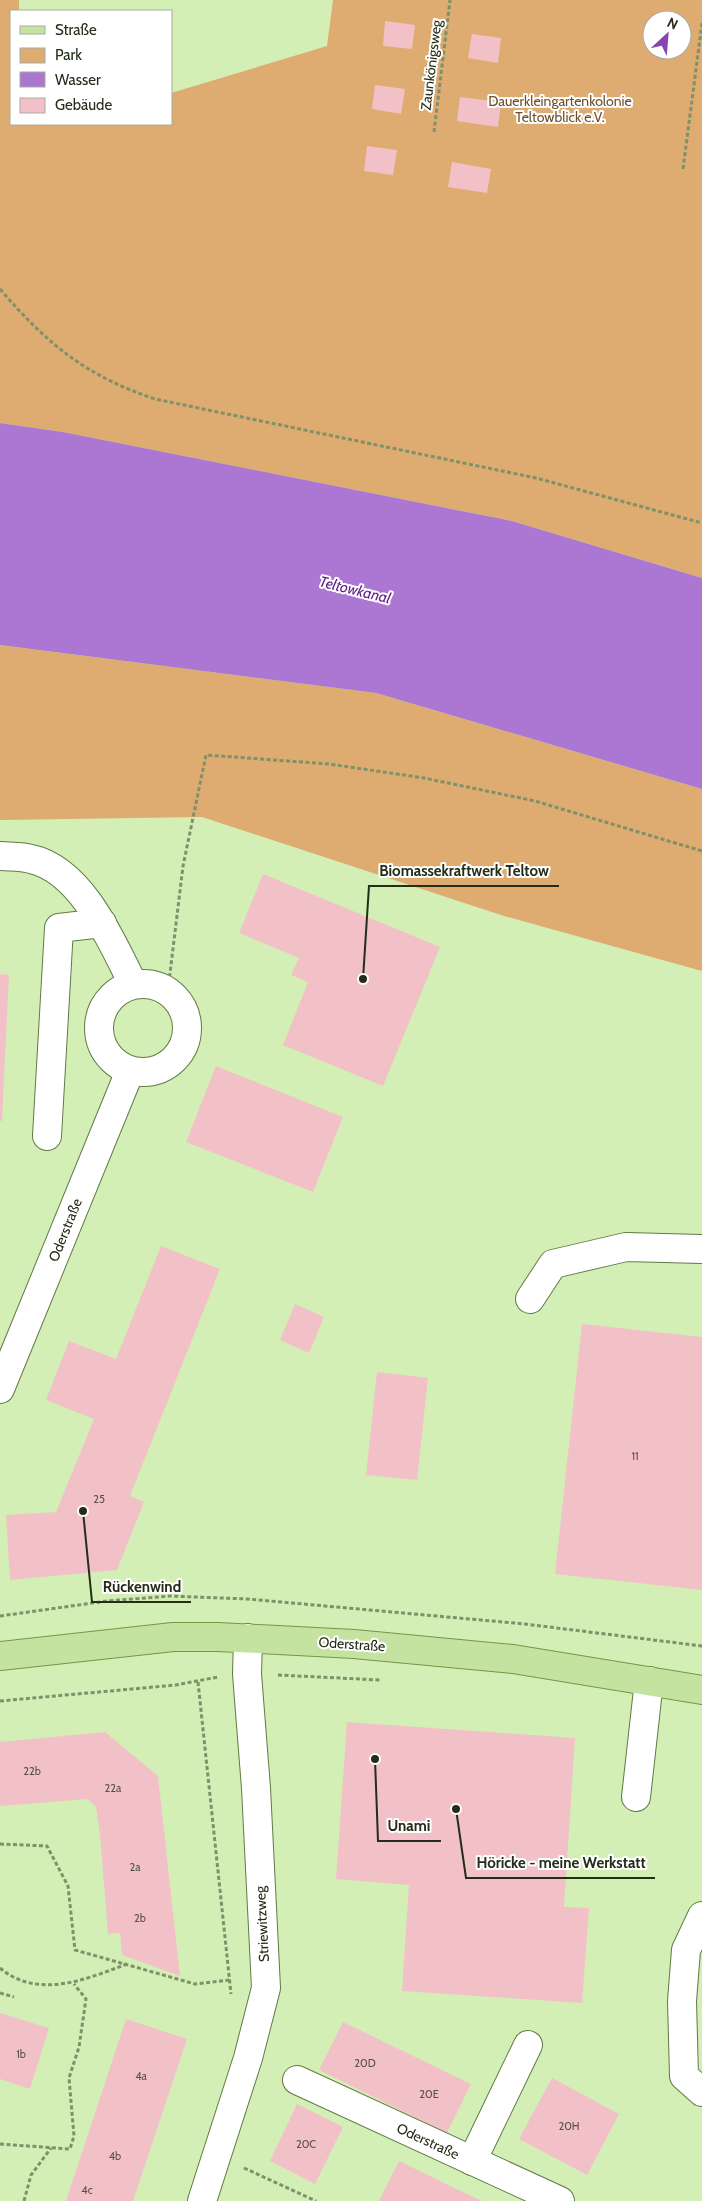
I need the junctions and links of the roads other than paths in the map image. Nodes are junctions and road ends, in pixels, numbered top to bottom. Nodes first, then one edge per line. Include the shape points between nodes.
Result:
1 (0, 856) edge
2 (102, 923) junction
3 (133, 984) junction
4 (130, 1071) junction
5 (46, 1136) dead end
6 (702, 1249) edge
7 (530, 1299) dead end
8 (0, 1389) edge
9 (248, 1638) junction
10 (0, 1656) edge
11 (649, 1681) junction
12 (702, 1690) edge
13 (636, 1797) dead end
14 (702, 1916) edge
15 (528, 2045) dead end
16 (297, 2080) dead end
17 (702, 2092) edge
18 (472, 2161) junction
19 (202, 2201) edge
20 (560, 2201) edge

1 - 2 street via 32,859 63,874
2 - 3 street
2 - 5 street via 59,928
3 - 4 street via 122,988 106,1004 98,1028 101,1043 114,1062
3 - 4 street via 152,984 168,990 186,1012 189,1025 188,1038 180,1056 163,1069 148,1073
4 - 8 street, Oderstraße
6 - 7 street via 626,1247 553,1264
9 - 10 main road, Oderstraße via 173,1637
9 - 11 main road, Oderstraße via 513,1659
9 - 19 street, Striewitzweg via 247,1674 266,1988 248,2058
11 - 12 main road, Oderstraße
11 - 13 street
14 - 17 street via 686,1950 682,2001 684,2076
15 - 18 street
16 - 18 street, Oderstraße
18 - 20 street, Oderstraße

